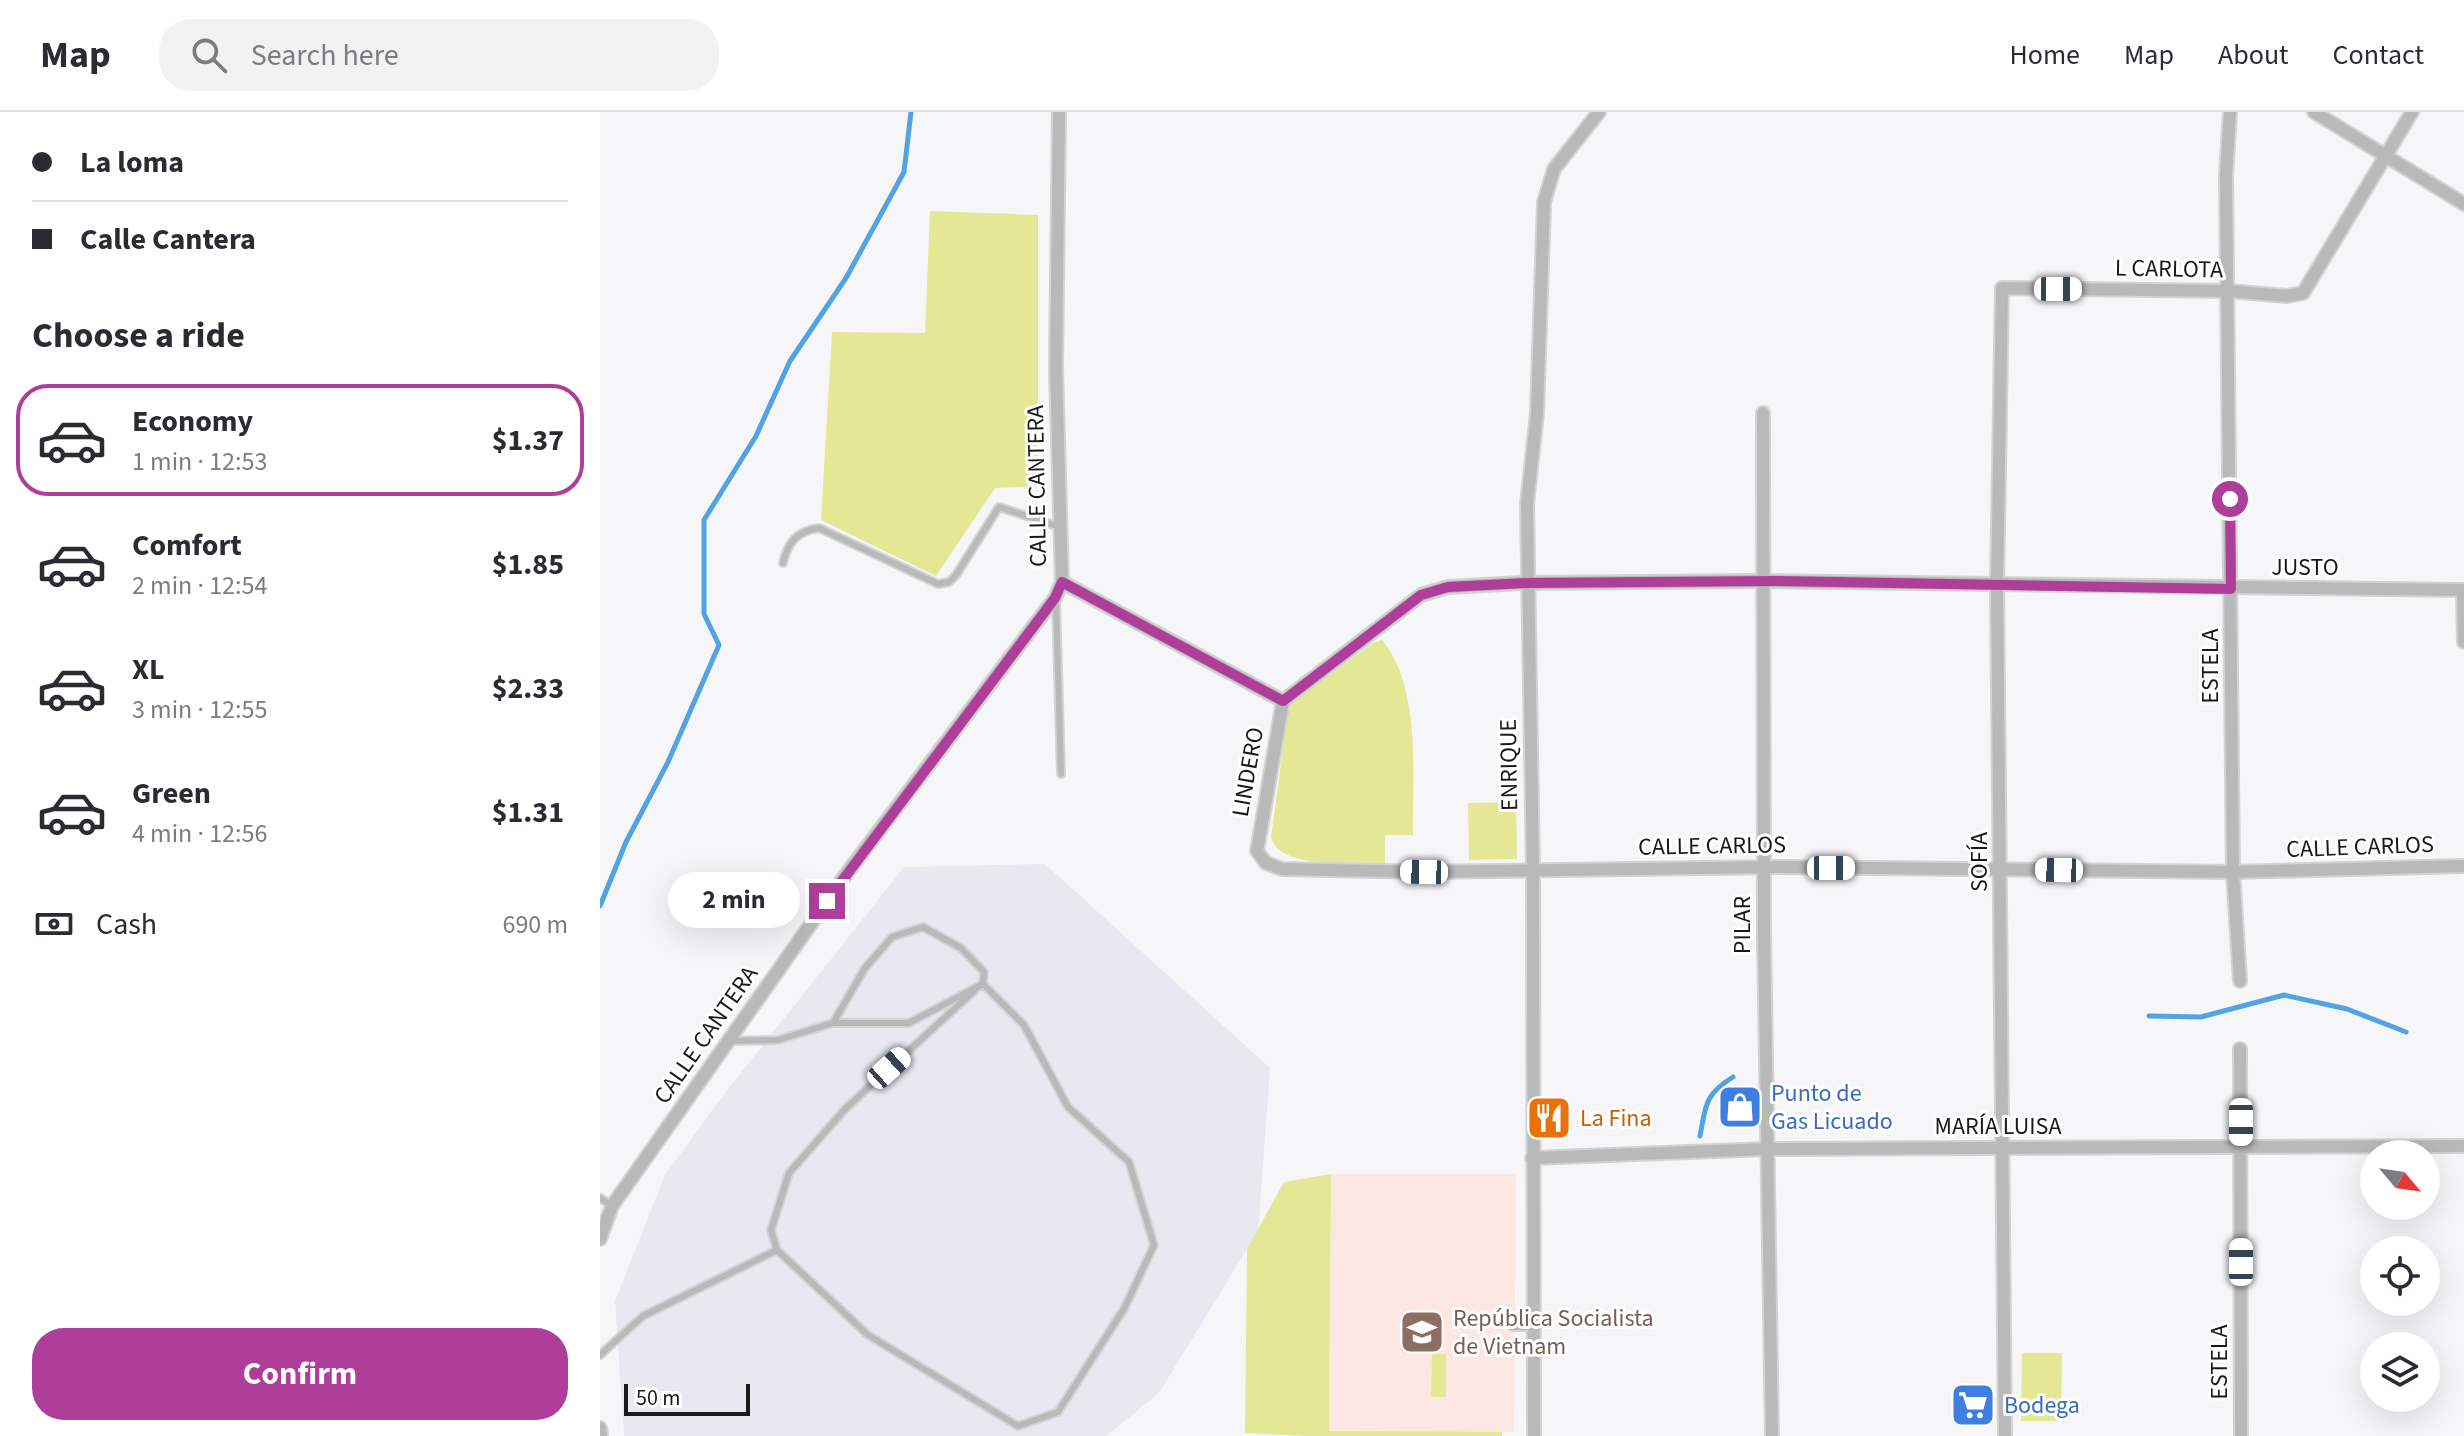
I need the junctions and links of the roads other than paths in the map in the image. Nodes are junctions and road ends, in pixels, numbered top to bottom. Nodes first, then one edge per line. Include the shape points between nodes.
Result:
1 (1059, 112) edge
2 (1599, 112) edge
3 (2230, 112) edge
4 (2314, 112) edge
5 (2412, 112) edge
6 (2385, 157) junction
7 (2464, 204) edge
8 (2002, 288) joint
9 (2228, 291) junction
10 (1763, 413) dead end
11 (1060, 527) junction
12 (783, 563) dead end
13 (1765, 581) junction
14 (1062, 582) junction
15 (1528, 583) junction
16 (1997, 585) junction
17 (2231, 589) junction
18 (2463, 590) edge
19 (1055, 598) junction
20 (2464, 642) edge
21 (1283, 701) junction
22 (1061, 774) dead end
23 (1257, 851) joint
24 (2464, 866) edge
25 (1764, 867) junction
26 (2002, 869) junction
27 (1533, 871) junction
28 (2233, 872) junction
29 (2240, 981) dead end
30 (983, 984) junction
31 (833, 1023) junction
32 (729, 1041) junction
33 (2240, 1049) dead end
34 (2241, 1146) junction
35 (2464, 1146) edge
36 (2002, 1148) junction
37 (1768, 1149) junction
38 (1532, 1158) junction
39 (600, 1198) edge
40 (612, 1206) junction
41 (600, 1239) edge
42 (777, 1250) junction
43 (1512, 1327) dead end
44 (1533, 1327) junction
45 (600, 1355) edge
46 (600, 1428) edge
47 (601, 1436) edge
48 (1534, 1436) edge
49 (1772, 1436) edge
50 (2005, 1436) edge
51 (2241, 1436) edge

1 - 11 street, CALLE CANTERA
2 - 15 street, ENRIQUE via 1554,169 1544,202 1537,413 1527,504
3 - 9 street, ESTELA
4 - 6 street
5 - 6 street
6 - 7 street
6 - 9 street, L CARLOTA via 2303,293
8 - 9 street, L CARLOTA
8 - 16 street, SOFÍA
9 - 17 street, ESTELA
10 - 13 street, PILAR
11 - 12 lane via 999,507 956,575 938,584 819,528 797,535
11 - 14 street, CALLE CANTERA
13 - 15 street, JUSTO
13 - 16 street, JUSTO
13 - 25 street, PILAR
14 - 19 street, CALLE CANTERA
14 - 21 street
15 - 21 street, JUSTO via 1448,587 1421,595
15 - 27 street, ENRIQUE
16 - 17 street, JUSTO
16 - 26 street, SOFÍA
17 - 18 street, JUSTO
17 - 28 street, ESTELA
18 - 20 street
19 - 22 lane
19 - 32 street, CALLE CANTERA via 844,877
21 - 23 street, LINDERO
23 - 27 street, CALLE CARLOS via 1266,863 1282,869
24 - 28 street, CALLE CARLOS
25 - 26 street, CALLE CARLOS
25 - 27 street, CALLE CARLOS
25 - 37 street, PILAR
26 - 28 street, CALLE CARLOS
26 - 36 street, SOFÍA
27 - 38 street, ENRIQUE
28 - 29 street, ESTELA
30 - 31 lane via 909,1023
30 - 31 lane via 984,972 961,948 923,927 892,937 865,968
30 - 42 lane via 846,1108 789,1173 771,1230
30 - 42 lane via 1024,1025 1068,1107 1129,1162 1154,1245 1125,1307 1058,1412 1018,1426 868,1335
31 - 32 lane via 778,1040
32 - 40 street, CALLE CANTERA
33 - 34 street, ESTELA
34 - 35 street, MARÍA LUISA
34 - 36 street, MARÍA LUISA
34 - 51 street, ESTELA
36 - 37 street, MARÍA LUISA
36 - 50 street, SOFÍA
37 - 38 street, MARÍA LUISA
37 - 49 street, PILAR
38 - 44 street, ENRIQUE
39 - 40 lane
40 - 41 street, CALLE CANTERA
42 - 45 lane via 643,1316
43 - 44 lane
44 - 48 street, ENRIQUE
46 - 47 street

